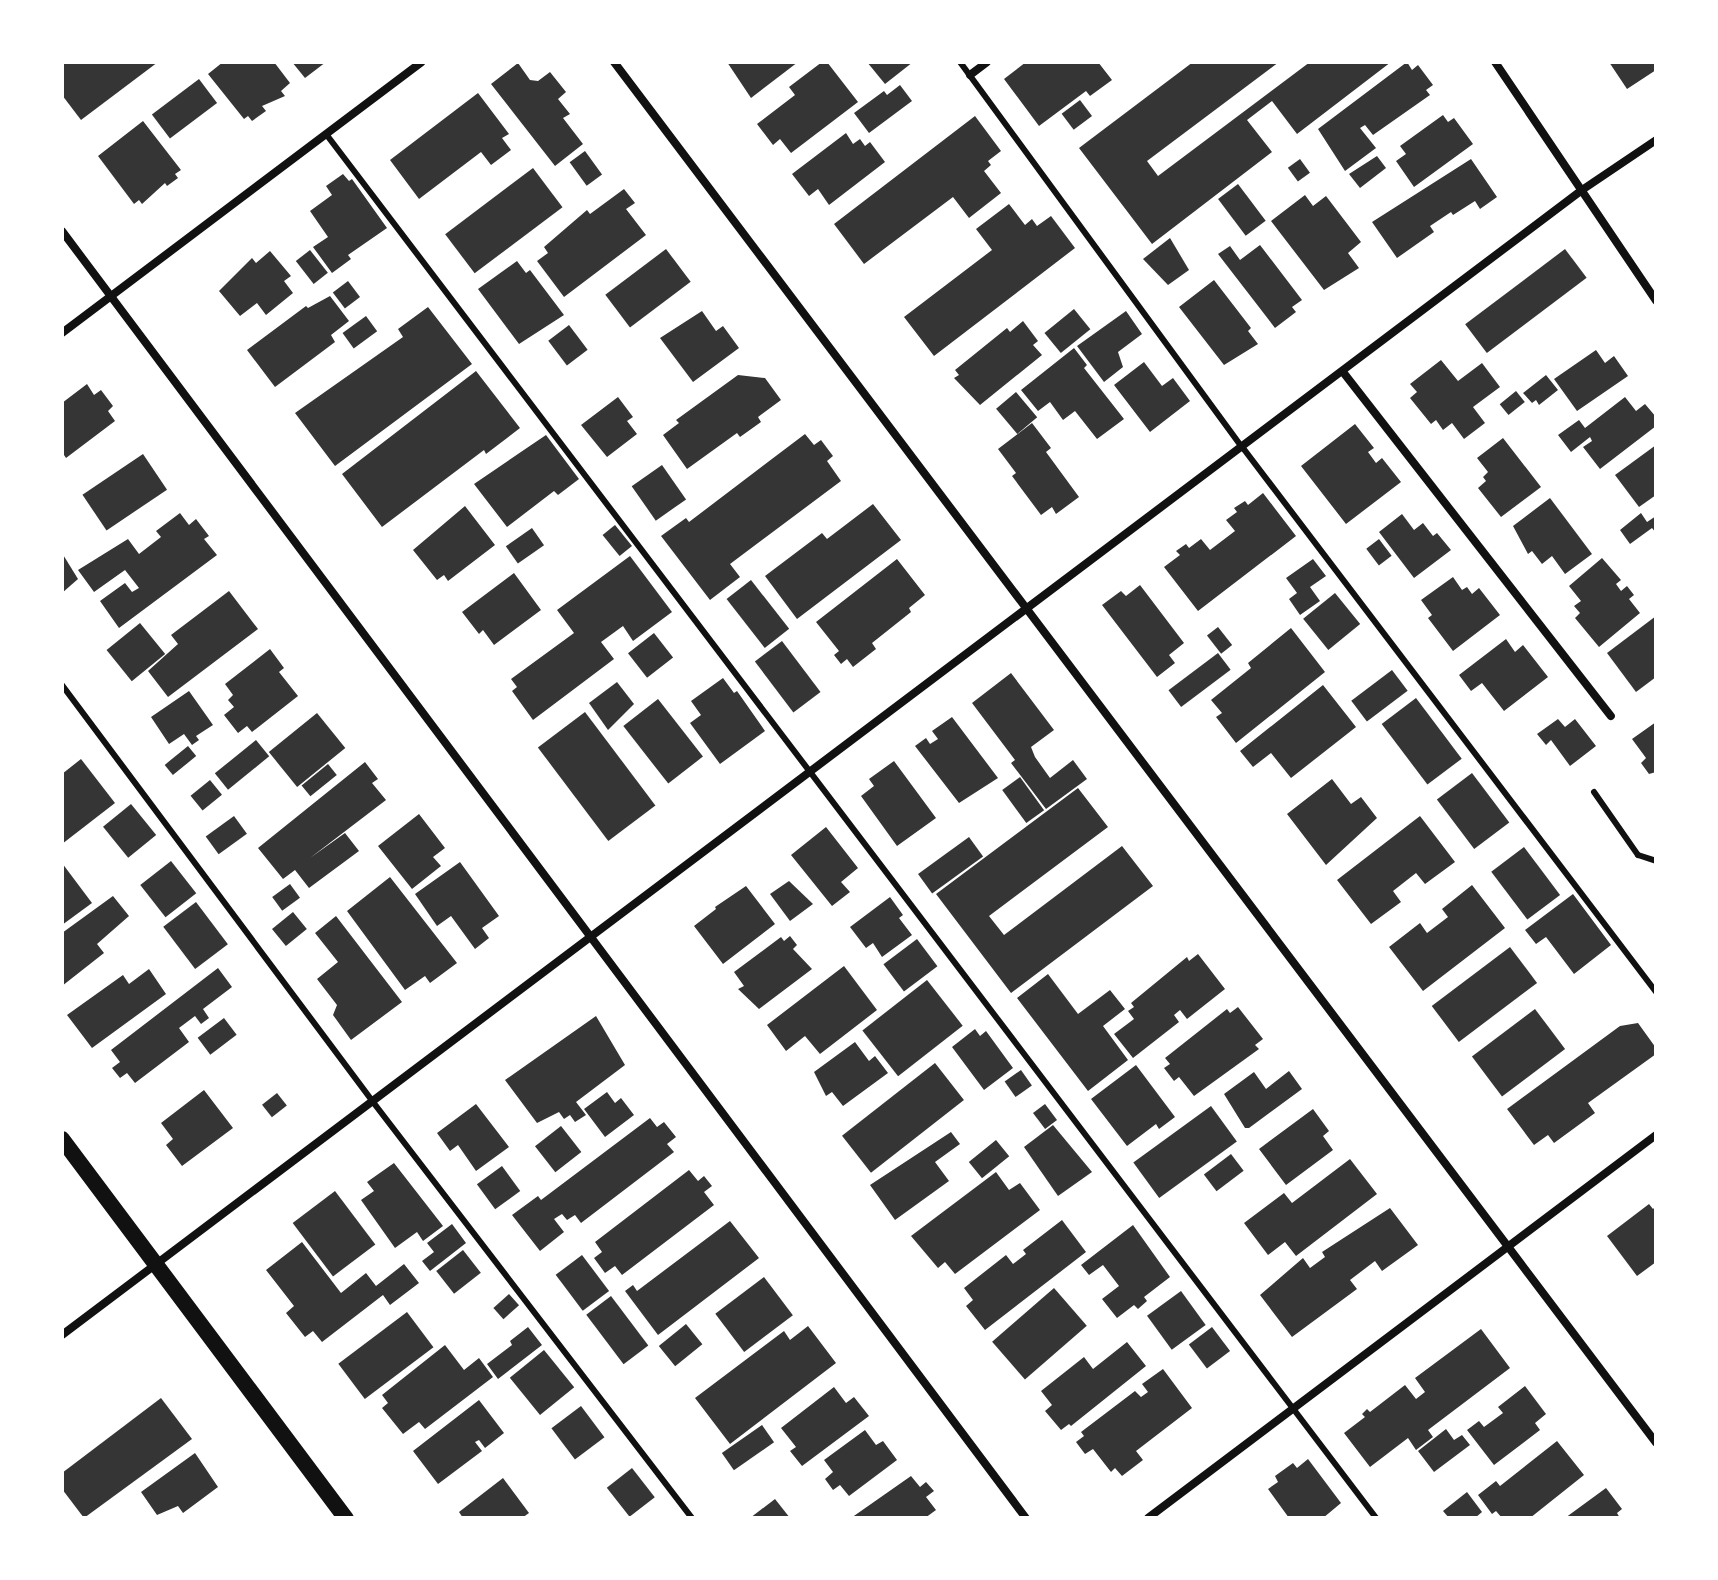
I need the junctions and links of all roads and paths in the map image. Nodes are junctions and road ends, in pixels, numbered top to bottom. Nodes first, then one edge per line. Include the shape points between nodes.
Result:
1 (421, 62) edge
2 (614, 62) edge
3 (960, 62) edge
4 (987, 62) edge
5 (1495, 62) edge
6 (970, 75) junction
7 (326, 134) junction
8 (1656, 140) edge
9 (1582, 190) junction
10 (62, 231) edge
11 (111, 296) junction
12 (1656, 301) edge
13 (62, 333) edge
14 (1343, 372) junction
15 (1243, 448) junction
16 (1026, 610) junction
17 (62, 685) edge
18 (1611, 716) dead end
19 (808, 771) junction
20 (1594, 792) dead end
21 (1656, 861) edge
22 (589, 939) junction
23 (1656, 992) edge
24 (373, 1102) junction
25 (1656, 1135) edge
26 (62, 1139) edge
27 (1510, 1246) junction
28 (158, 1266) junction
29 (62, 1335) edge
30 (1293, 1410) junction
31 (1656, 1443) edge
32 (346, 1518) edge
33 (692, 1518) edge
34 (1026, 1518) edge
35 (1148, 1518) edge
36 (1376, 1518) edge

1 - 7 street
2 - 16 street
3 - 6 lane
4 - 6 street
5 - 9 street
6 - 15 lane
7 - 11 street
7 - 19 lane
8 - 9 street
9 - 12 street
9 - 14 street
10 - 11 street
11 - 13 street
11 - 22 street
14 - 15 street
14 - 18 street
15 - 16 street
15 - 23 lane
16 - 19 street
16 - 27 street
17 - 24 lane
19 - 22 street
19 - 30 lane
20 - 21 lane via 1638,855
22 - 24 street
22 - 34 street
24 - 28 street
24 - 33 lane
25 - 27 street
26 - 28 main road
27 - 30 street
27 - 31 street
28 - 29 street
28 - 32 main road
30 - 35 street
30 - 36 lane

